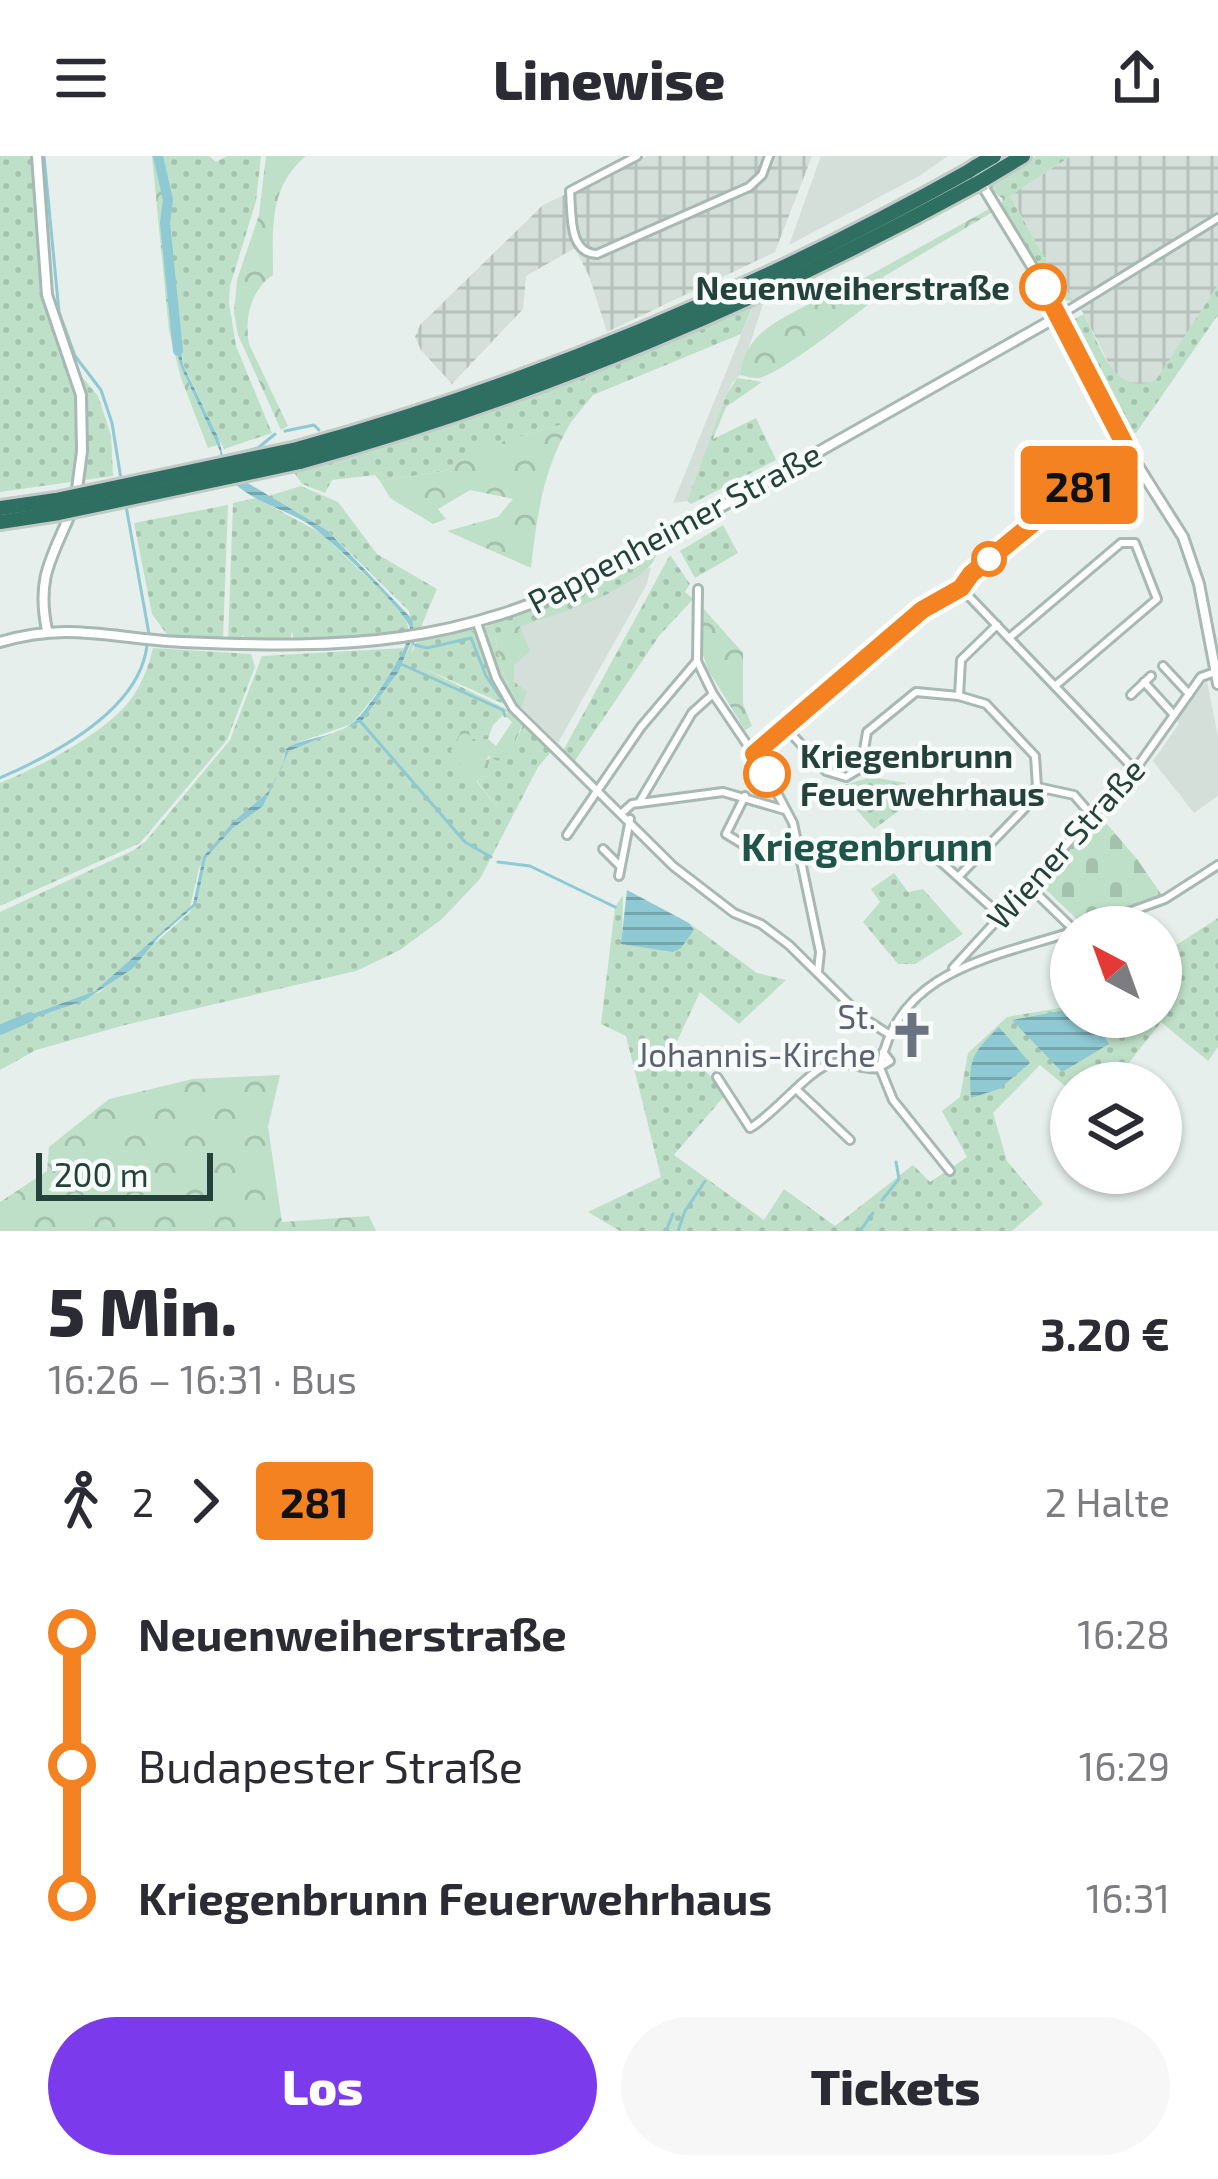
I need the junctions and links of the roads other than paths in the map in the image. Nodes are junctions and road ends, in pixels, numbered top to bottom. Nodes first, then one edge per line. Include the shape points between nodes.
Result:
1 (37, 156) edge
2 (637, 156) edge
3 (769, 156) edge
4 (994, 156) edge
5 (1023, 156) edge
6 (974, 172) edge
7 (1218, 218) edge
8 (1057, 317) junction
9 (1126, 447) junction
10 (57, 506) junction
11 (0, 508) edge
12 (0, 522) edge
13 (961, 588) junction
14 (698, 589) dead end
15 (477, 623) junction
16 (997, 625) junction
17 (47, 630) junction
18 (1009, 638) junction
19 (0, 642) edge
20 (1214, 646) edge
21 (697, 661) junction
22 (1163, 666) dead end
23 (1215, 672) edge
24 (1218, 684) edge
25 (1055, 686) junction
26 (713, 694) junction
27 (1189, 694) junction
28 (1131, 695) dead end
29 (959, 696) junction
30 (1174, 715) junction
31 (784, 726) junction
32 (754, 754) junction
33 (1135, 770) junction
34 (1037, 787) junction
35 (597, 789) junction
36 (745, 796) junction
37 (639, 802) junction
38 (787, 810) junction
39 (626, 816) junction
40 (1094, 818) junction
41 (567, 835) dead end
42 (603, 849) dead end
43 (759, 854) dead end
44 (940, 861) dead end
45 (1218, 865) edge
46 (620, 866) junction
47 (960, 875) junction
48 (619, 876) dead end
49 (1029, 886) junction
50 (1150, 906) edge
51 (1050, 908) edge
52 (1000, 915) junction
53 (1050, 936) edge
54 (952, 968) junction
55 (818, 971) junction
56 (887, 1033) junction
57 (880, 1067) junction
58 (717, 1077) dead end
59 (796, 1089) junction
60 (850, 1140) dead end
61 (950, 1171) dead end

1 - 17 street via 47,295 77,377 82,451 75,502 44,574
2 - 3 street via 569,191 575,235 587,254 749,187
4 - 6 highway
5 - 6 highway
6 - 8 street
6 - 10 highway, bridge via 822,266 647,346 486,406 298,456
7 - 8 street
8 - 9 street
8 - 15 street, Pappenheimer Straße via 662,540 567,590
9 - 13 street
9 - 20 street via 1183,537
10 - 11 highway
10 - 12 highway
13 - 16 street
13 - 31 street via 922,610
14 - 21 street
15 - 17 street, Pappenheimer Straße via 381,643 262,646
15 - 35 street via 514,708
16 - 18 street
16 - 29 street via 961,660
17 - 19 street, Pappenheimer Straße
18 - 25 street
18 - 25 street via 1126,540 1136,546 1157,599
20 - 23 street
21 - 26 street
21 - 35 street
22 - 27 street
23 - 24 street
23 - 27 street, Wiener Straße
25 - 33 street
26 - 32 street
26 - 37 street via 692,713
27 - 30 street, Wiener Straße
28 - 30 street via 1148,679
29 - 31 street via 916,692 867,732 858,772 843,777 829,773
29 - 34 street via 986,704 1035,756
30 - 33 street, Wiener Straße
31 - 32 street
32 - 38 street
33 - 40 street, Wiener Straße
34 - 40 street via 1073,795
34 - 47 street
35 - 39 street
35 - 41 street
36 - 37 street
36 - 38 street
36 - 43 street via 726,834
37 - 39 street
38 - 55 street
39 - 46 street
39 - 55 street via 711,897 767,928
40 - 49 street, Wiener Straße
42 - 46 street
44 - 47 street
45 - 50 street
46 - 48 street
47 - 52 street
49 - 51 street
49 - 52 street, Wiener Straße
52 - 54 street, Wiener Straße
53 - 54 street
54 - 56 street, Wiener Straße
55 - 56 street
56 - 57 street via 883,1052 890,1061
57 - 59 street via 819,1066
57 - 61 street via 892,1100
58 - 59 street via 750,1129
59 - 60 street

